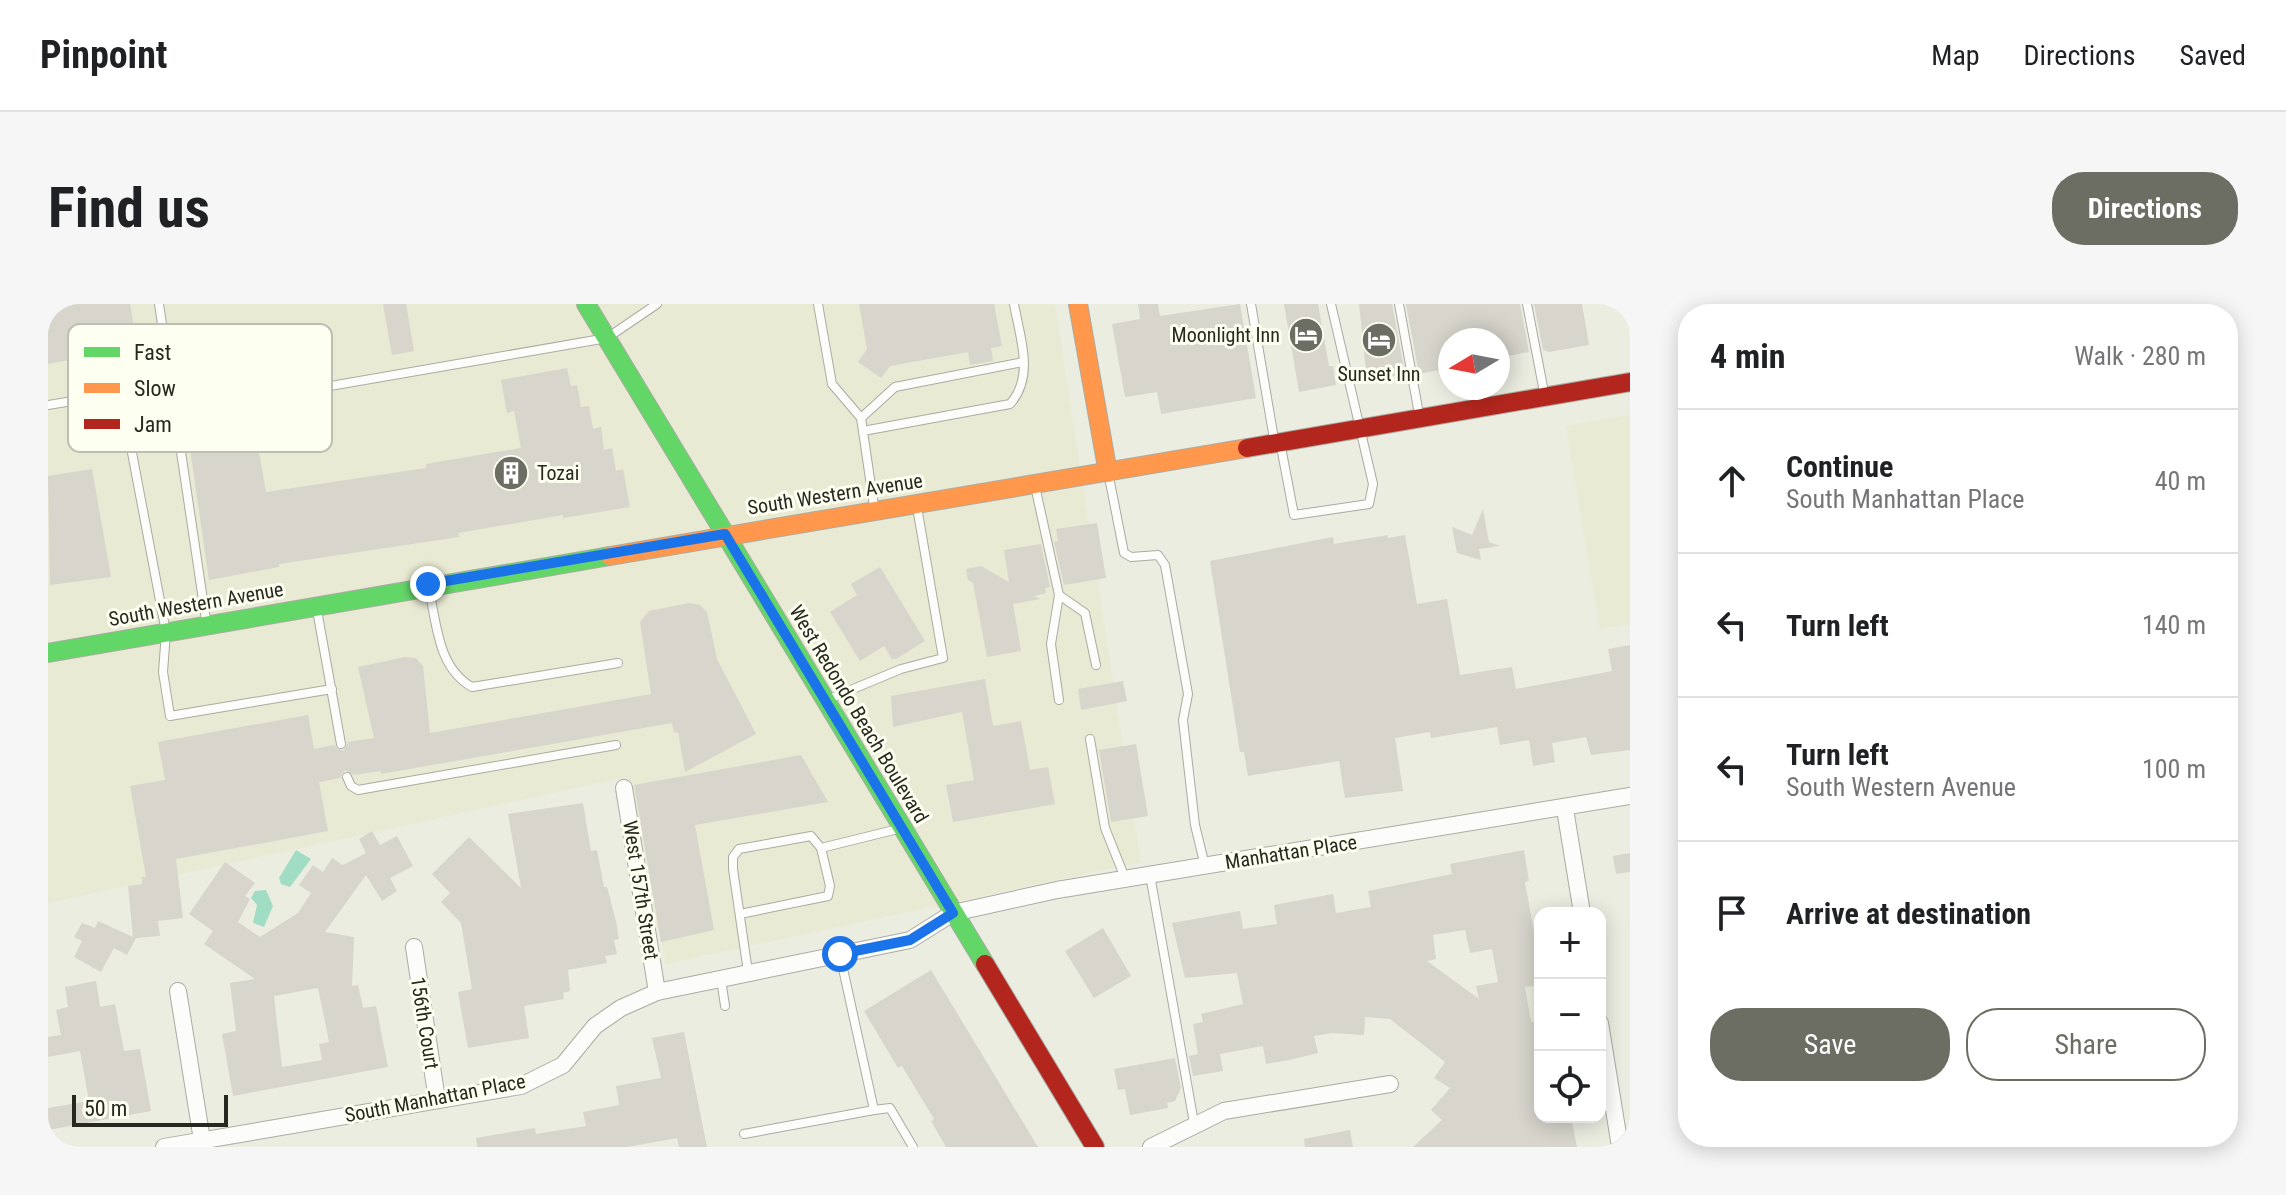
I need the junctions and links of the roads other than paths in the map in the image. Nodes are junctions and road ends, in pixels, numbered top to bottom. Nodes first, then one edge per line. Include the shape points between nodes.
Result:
1 (159, 304) edge
2 (586, 304) edge
3 (657, 304) edge
4 (818, 304) edge
5 (1014, 304) edge
6 (1080, 304) edge
7 (1331, 304) edge
8 (1399, 304) edge
9 (1527, 304) edge
10 (1252, 305) edge
11 (162, 324) edge
12 (607, 338) junction
13 (1023, 362) junction
14 (1630, 382) edge
15 (332, 386) edge
16 (1545, 397) junction
17 (68, 402) edge
18 (48, 405) edge
19 (861, 418) junction
20 (1420, 419) junction
21 (1361, 429) junction
22 (863, 431) junction
23 (1278, 444) junction
24 (132, 452) edge
25 (181, 452) edge
26 (1108, 473) junction
27 (1035, 485) junction
28 (917, 504) junction
29 (875, 510) junction
30 (725, 534) junction
31 (428, 584) junction
32 (1059, 595) junction
33 (316, 605) junction
34 (207, 625) junction
35 (166, 632) junction
36 (48, 653) edge
37 (618, 663) dead end
38 (1096, 665) dead end
39 (332, 689) junction
40 (1059, 700) dead end
41 (825, 701) junction
42 (1090, 739) dead end
43 (341, 744) dead end
44 (616, 745) dead end
45 (347, 777) dead end
46 (624, 788) dead end
47 (1630, 796) edge
48 (1565, 809) junction
49 (901, 828) junction
50 (821, 848) junction
51 (1205, 866) junction
52 (1150, 875) junction
53 (1125, 879) junction
54 (1581, 907) edge
55 (953, 913) junction
56 (740, 914) junction
57 (414, 947) dead end
58 (840, 954) junction
59 (748, 972) junction
60 (721, 978) junction
61 (178, 991) dead end
62 (657, 992) junction
63 (725, 1006) dead end
64 (1605, 1051) edge
65 (1390, 1084) dead end
66 (437, 1100) junction
67 (874, 1110) junction
68 (1194, 1123) junction
69 (744, 1134) dead end
70 (202, 1140) junction
71 (164, 1147) edge
72 (913, 1147) edge
73 (1095, 1147) edge
74 (1151, 1147) edge
75 (1620, 1147) edge

1 - 11 lane
2 - 12 main road, West Redondo Beach Boulevard
3 - 12 lane
4 - 19 lane via 832,384
5 - 13 lane
6 - 26 main road
7 - 21 lane
8 - 20 lane
9 - 16 lane
10 - 23 lane
12 - 15 lane
12 - 30 main road, West Redondo Beach Boulevard
13 - 19 lane via 895,387
13 - 22 lane via 1026,376 1010,404
14 - 16 main road, South Western Avenue
16 - 20 main road, South Western Avenue
17 - 18 lane
19 - 22 lane
20 - 21 main road, South Western Avenue
21 - 23 main road, South Western Avenue
21 - 23 lane via 1373,484 1369,504 1294,515
22 - 29 lane
23 - 26 main road, South Western Avenue
24 - 35 lane
25 - 34 lane
26 - 27 main road, South Western Avenue
26 - 51 lane via 1124,553 1158,555 1165,565 1188,694 1183,720
27 - 28 main road, South Western Avenue
27 - 32 lane
28 - 29 main road, South Western Avenue
28 - 41 lane via 943,658 901,669
29 - 30 main road, South Western Avenue
30 - 31 main road, South Western Avenue
30 - 41 main road, West Redondo Beach Boulevard
31 - 33 main road, South Western Avenue
31 - 37 lane via 443,654 457,678 472,687
32 - 38 lane via 1085,613
32 - 40 lane via 1051,644
33 - 34 main road, South Western Avenue
33 - 39 lane
34 - 35 main road, South Western Avenue
35 - 36 main road, South Western Avenue
35 - 39 lane via 163,672 170,716
39 - 43 lane
41 - 49 main road, West Redondo Beach Boulevard
42 - 53 lane via 1105,828
44 - 45 lane via 358,790
46 - 62 street, West 157th Street
47 - 48 street, Manhattan Place
48 - 51 street, Manhattan Place
48 - 54 street
49 - 50 lane
49 - 55 main road, West Redondo Beach Boulevard
50 - 56 lane via 828,896
50 - 56 lane via 811,836 739,849 733,869
51 - 52 street, Manhattan Place
52 - 53 street, Manhattan Place
52 - 68 lane
53 - 55 street, Manhattan Place
55 - 58 street, South Manhattan Place via 910,940
55 - 73 main road, West Redondo Beach Boulevard
56 - 59 lane
57 - 66 street, 156th Court
58 - 59 street, South Manhattan Place
58 - 67 lane
59 - 60 street, South Manhattan Place
60 - 62 street, South Manhattan Place
60 - 63 lane
61 - 70 street
62 - 66 street, South Manhattan Place via 621,1008 595,1026 563,1065 521,1086
64 - 75 street
65 - 68 street via 1224,1111
66 - 70 street, South Manhattan Place
67 - 69 lane
67 - 72 lane via 890,1108
68 - 74 street
70 - 71 street, South Manhattan Place

